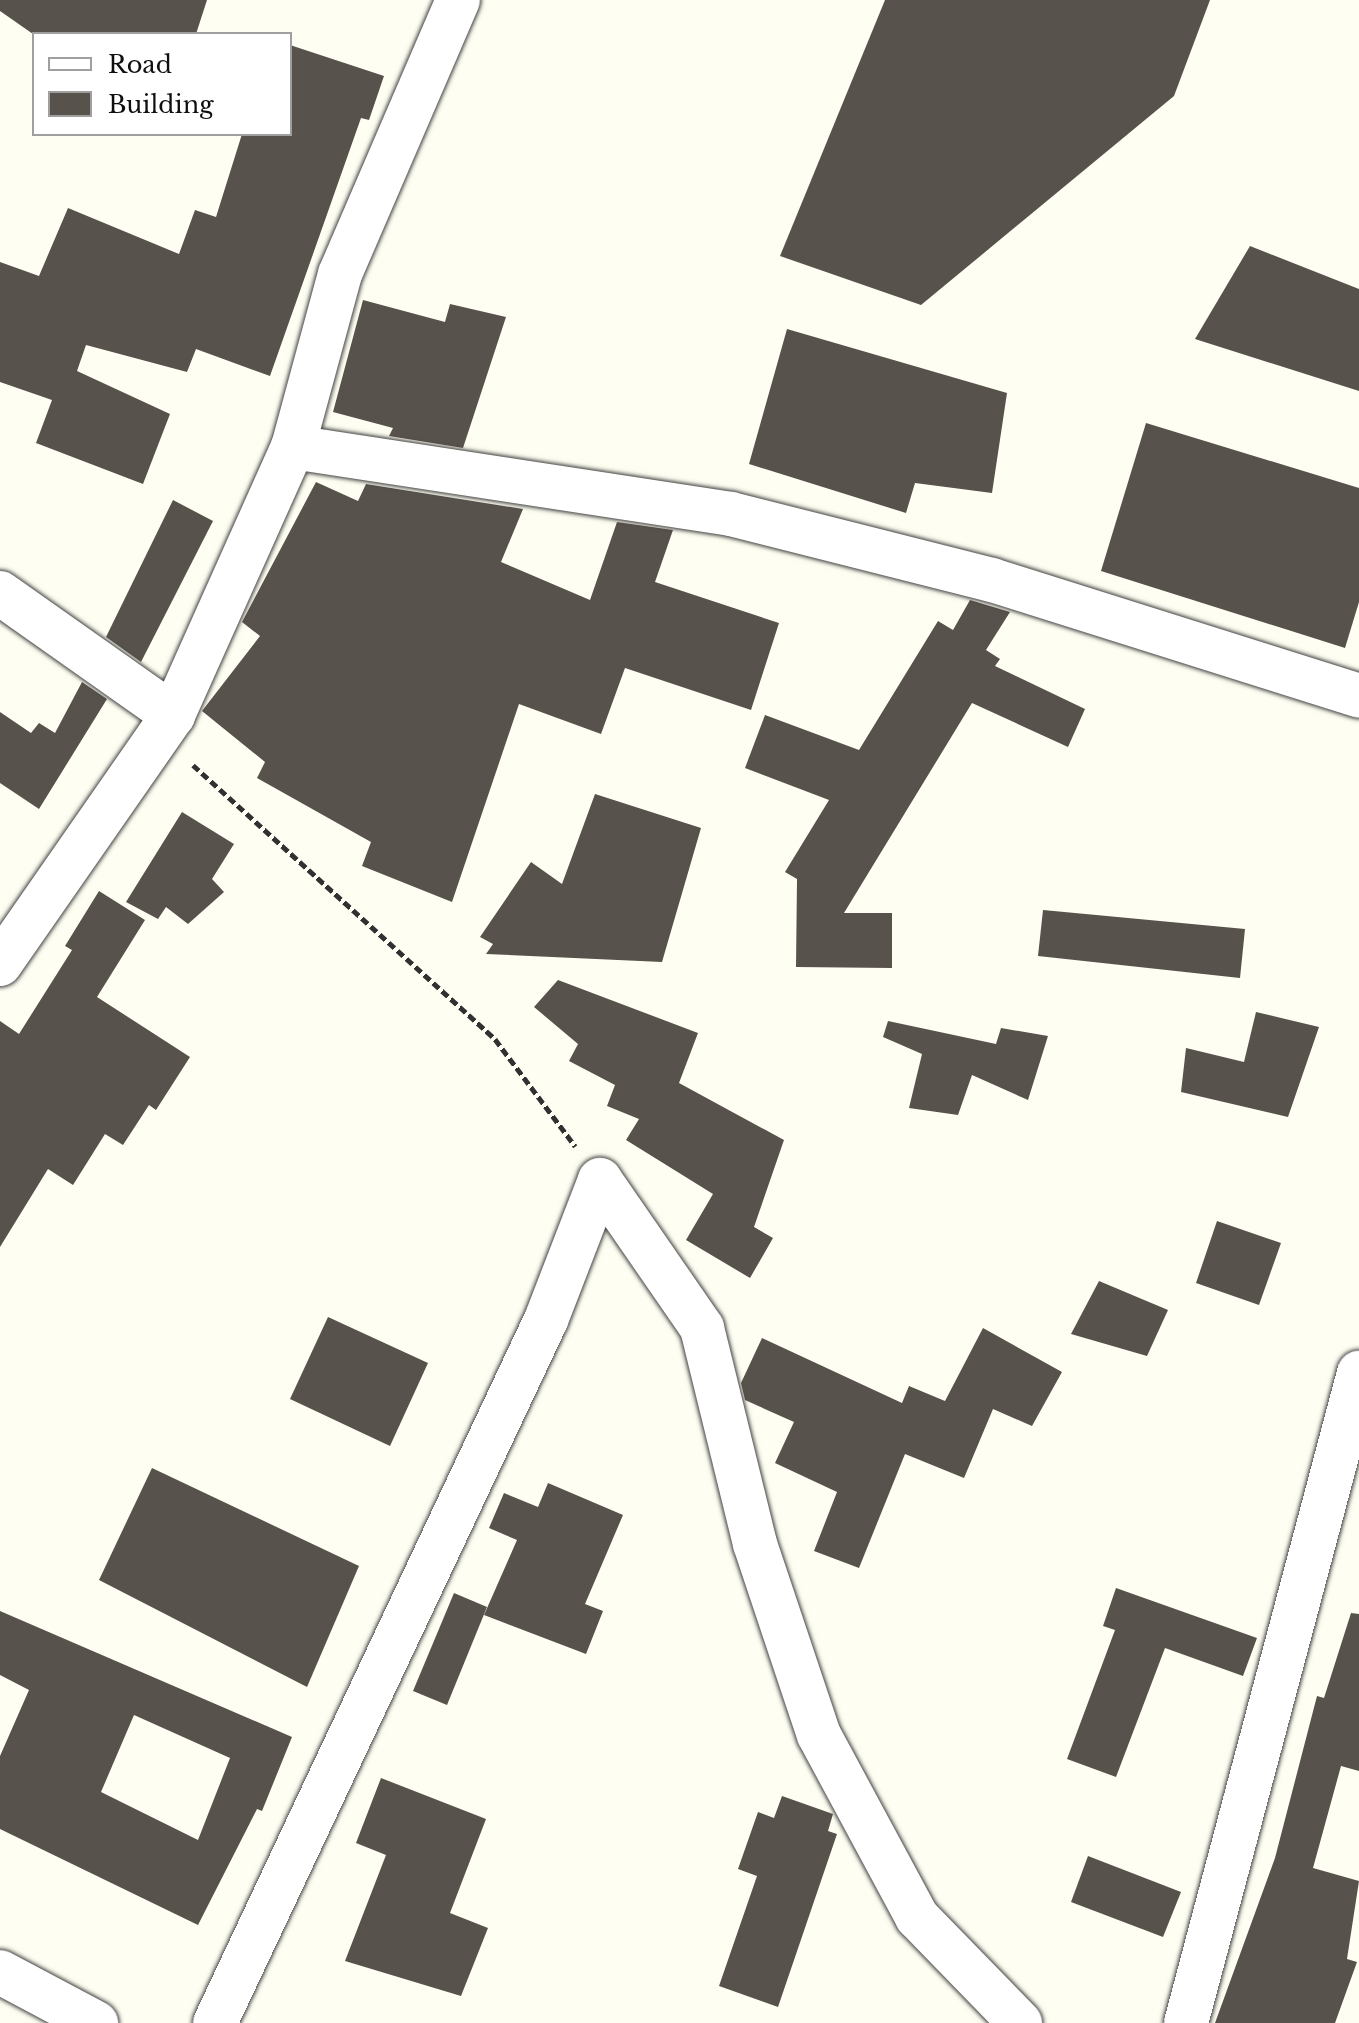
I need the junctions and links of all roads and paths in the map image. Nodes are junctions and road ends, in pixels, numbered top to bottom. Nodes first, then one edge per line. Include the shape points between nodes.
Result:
1 (458, 0) edge
2 (293, 447) junction
3 (0, 593) edge
4 (1359, 696) edge
5 (164, 728) junction
6 (0, 964) edge
7 (600, 1180) junction
8 (1359, 1373) edge
9 (0, 1972) edge
10 (96, 2023) edge
11 (215, 2023) edge
12 (1020, 2023) edge
13 (1186, 2023) edge

1 - 2 street via 340,274
2 - 4 street via 731,514 992,580
2 - 5 street
3 - 5 street
5 - 6 street
5 - 7 path via 495,1039
7 - 11 street via 546,1320
7 - 12 street via 702,1328 755,1544 819,1735 917,1917
8 - 13 street
9 - 10 street

